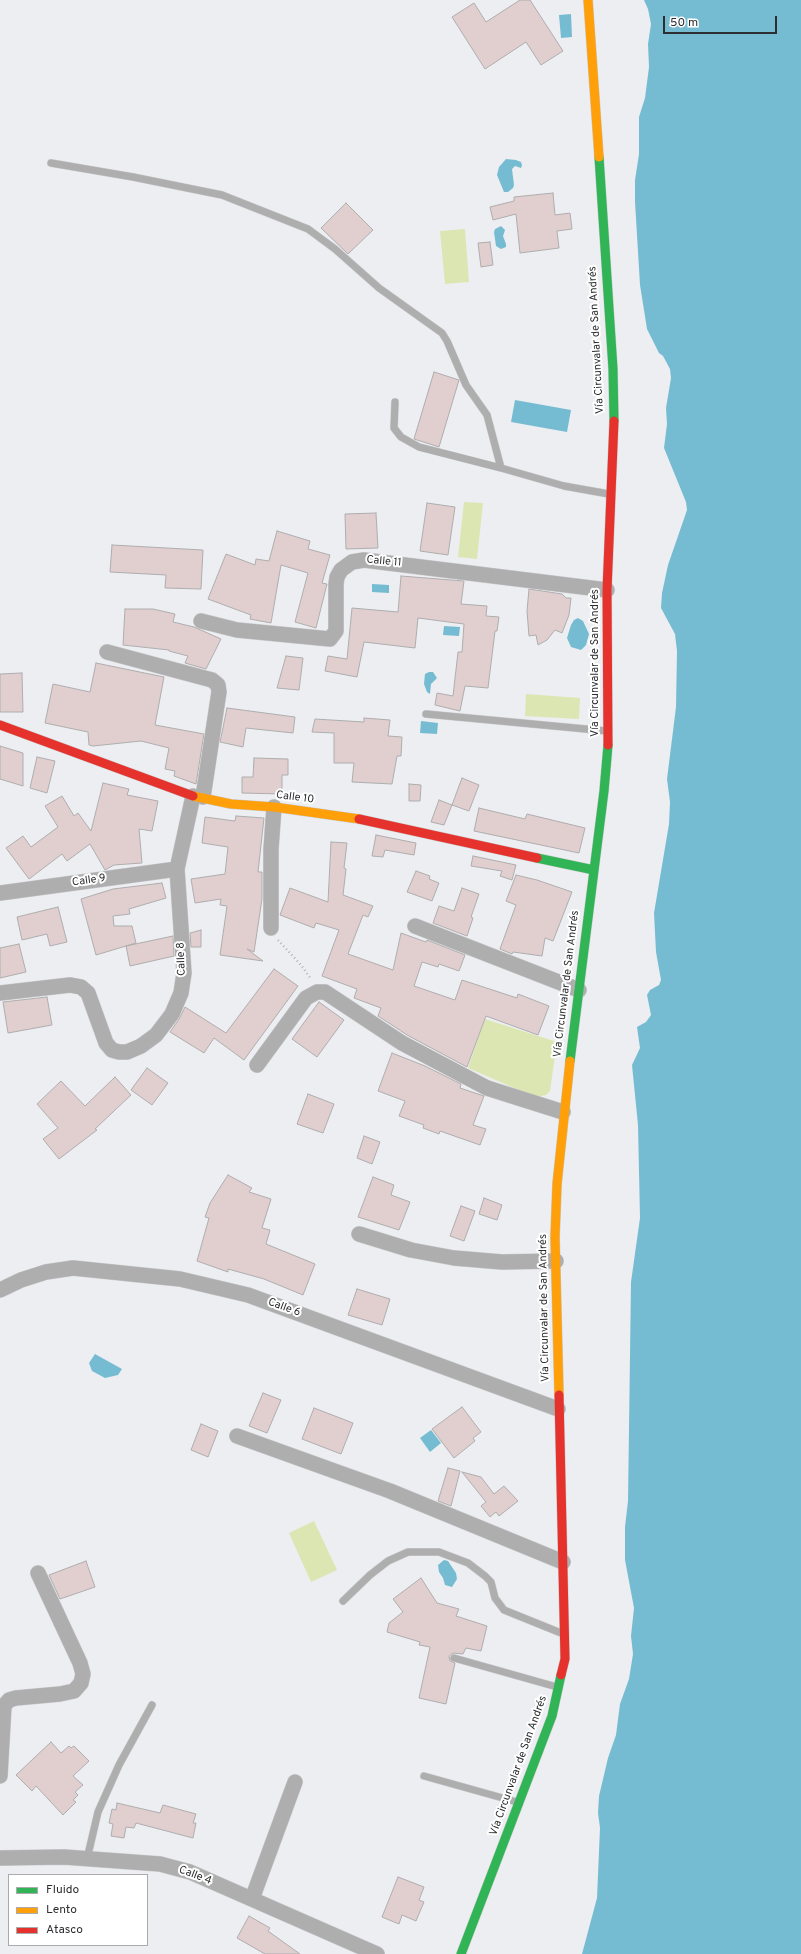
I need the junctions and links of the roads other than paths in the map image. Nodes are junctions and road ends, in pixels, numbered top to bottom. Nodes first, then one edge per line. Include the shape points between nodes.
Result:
1 (588, 0) edge
2 (51, 163) dead end
3 (395, 402) dead end
4 (501, 468) junction
5 (611, 495) junction
6 (607, 590) junction
7 (201, 621) dead end
8 (107, 652) dead end
9 (426, 714) dead end
10 (0, 725) edge
11 (609, 732) junction
12 (198, 797) junction
13 (274, 807) junction
14 (178, 869) junction
15 (594, 870) junction
16 (0, 893) edge
17 (415, 926) dead end
18 (270, 928) road end
19 (578, 990) junction
20 (0, 993) edge
21 (257, 1065) dead end
22 (563, 1112) junction
23 (359, 1234) dead end
24 (556, 1261) junction
25 (0, 1290) edge
26 (558, 1409) junction
27 (237, 1436) dead end
28 (563, 1562) junction
29 (38, 1573) dead end
30 (343, 1601) dead end
31 (565, 1635) junction
32 (454, 1658) dead end
33 (559, 1687) junction
34 (152, 1705) dead end
35 (0, 1776) edge
36 (424, 1776) dead end
37 (295, 1782) dead end
38 (519, 1803) junction
39 (0, 1858) edge
40 (87, 1858) junction
41 (252, 1899) junction
42 (377, 1954) edge
43 (461, 1954) edge

1 - 5 main road, Vía Circunvalar de San Andrés via 613,369
2 - 4 lane via 222,195 308,229 323,239 379,288 442,333 448,341 466,386 487,415
3 - 4 lane via 394,428 401,437 420,447
4 - 5 lane via 564,486
5 - 6 main road, Vía Circunvalar de San Andrés
6 - 7 street, Calle 11 via 364,560 352,562 341,570 336,584 336,631 330,639 237,630
6 - 11 main road, Vía Circunvalar de San Andrés
8 - 12 street, Calle 8 via 212,680 218,685 219,692
9 - 11 lane
10 - 12 main road, Calle 10
11 - 15 main road, Vía Circunvalar de San Andrés
12 - 13 main road, Calle 10 via 231,804
12 - 14 street, Calle 8
13 - 15 main road, Calle 10 via 397,825
13 - 18 street
14 - 16 street, Calle 9
14 - 20 street, Calle 8 via 184,973 181,993 164,1025 141,1046 126,1052 112,1050 106,1043 88,993 81,987 70,985
15 - 19 main road, Vía Circunvalar de San Andrés
17 - 19 street
19 - 22 main road, Vía Circunvalar de San Andrés
21 - 22 street via 306,998 317,992 326,992 402,1042 487,1088
22 - 24 main road, Vía Circunvalar de San Andrés via 557,1184
23 - 24 street via 411,1250 454,1258 502,1262
24 - 26 main road, Vía Circunvalar de San Andrés
25 - 26 street, Calle 6 via 46,1272 73,1268 180,1279 248,1295
26 - 28 main road, Vía Circunvalar de San Andrés
27 - 28 street via 390,1491
28 - 31 main road, Vía Circunvalar de San Andrés
29 - 35 street via 83,1674 81,1683 74,1691 16,1698 9,1700 4,1706
30 - 31 lane via 388,1561 408,1552 439,1552 468,1563 485,1576 491,1582 495,1598 504,1610
31 - 33 main road, Vía Circunvalar de San Andrés via 565,1659
32 - 33 lane
33 - 38 main road, Vía Circunvalar de San Andrés via 552,1716
34 - 40 lane via 119,1765 98,1812
36 - 38 lane
37 - 41 street
38 - 43 main road, Vía Circunvalar de San Andrés
39 - 40 street, Calle 4
40 - 41 street, Calle 4 via 160,1864 190,1872
41 - 42 street, Calle 4

